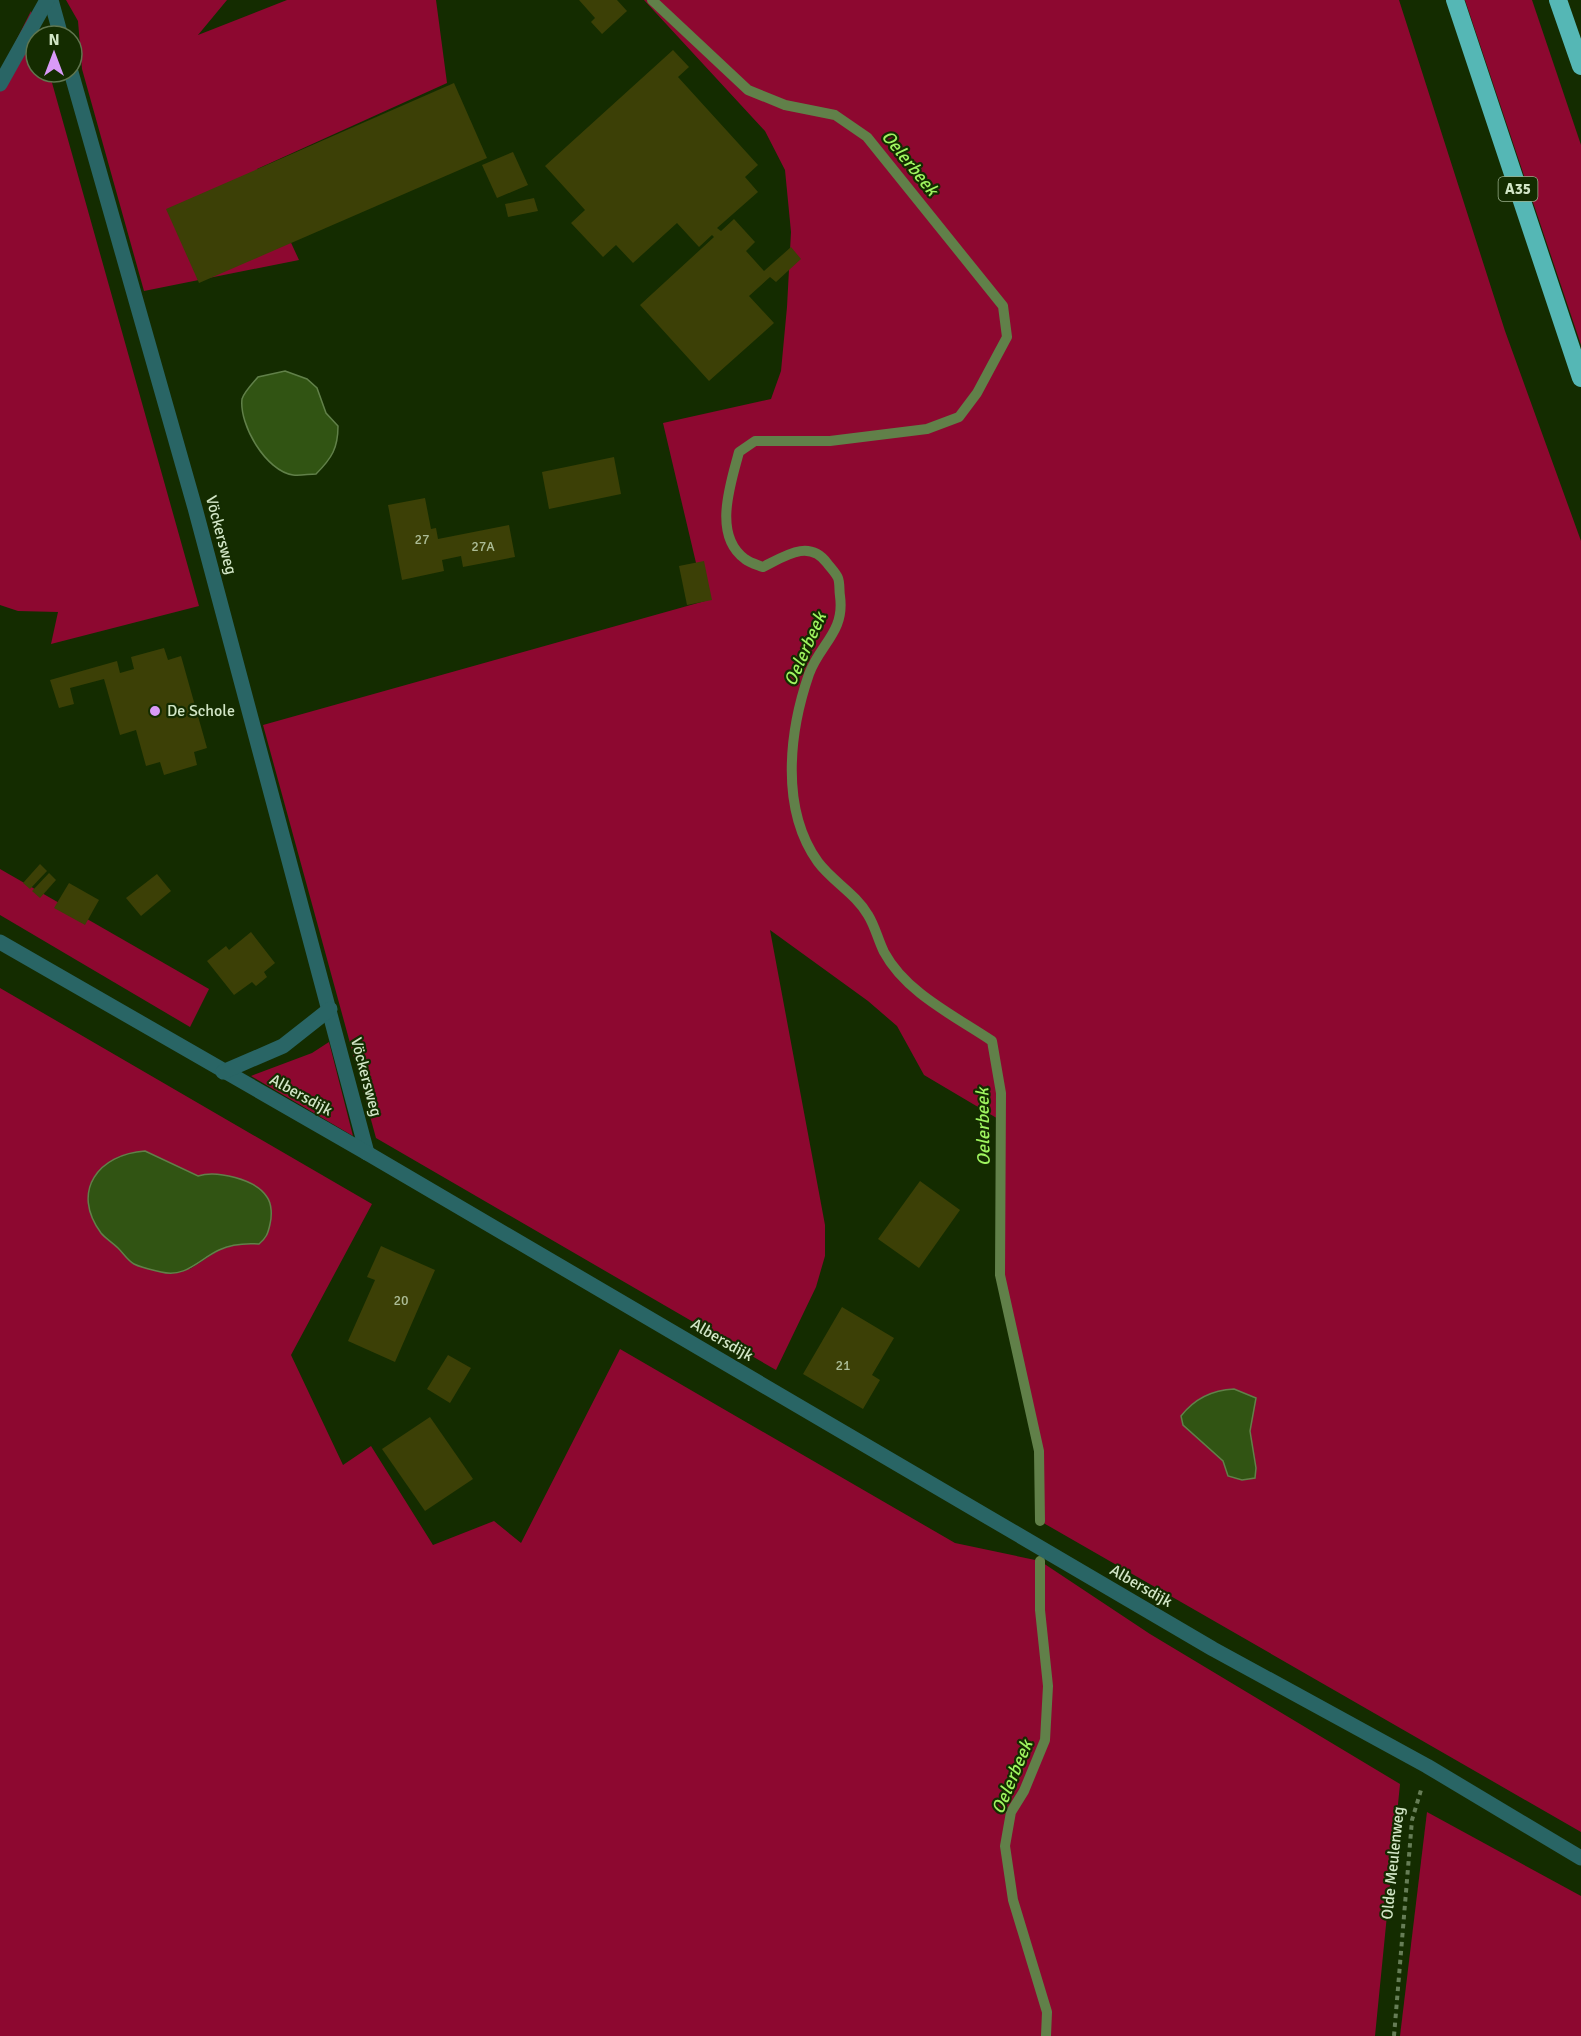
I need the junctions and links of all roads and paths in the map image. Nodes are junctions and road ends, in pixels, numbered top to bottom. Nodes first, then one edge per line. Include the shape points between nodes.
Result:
1 (49, 0) edge
2 (1455, 0) edge
3 (1558, 0) edge
4 (57, 24) edge
5 (1581, 66) edge
6 (0, 84) edge
7 (74, 84) edge
8 (1581, 378) edge
9 (0, 942) edge
10 (330, 1009) junction
11 (223, 1072) junction
12 (367, 1153) junction
13 (1427, 1766) junction
14 (1581, 1858) edge
15 (1394, 2036) edge

1 - 4 street
1 - 6 street
2 - 8 highway, A35
3 - 5 highway
7 - 10 street, Vöckersweg via 198,520
9 - 11 street, Albersdijk
10 - 11 street via 283,1046
10 - 12 street, Vöckersweg
11 - 12 street, Albersdijk
12 - 13 street, Albersdijk via 1213,1648
13 - 14 street
13 - 15 path, Olde Meulenweg via 1412,1820

